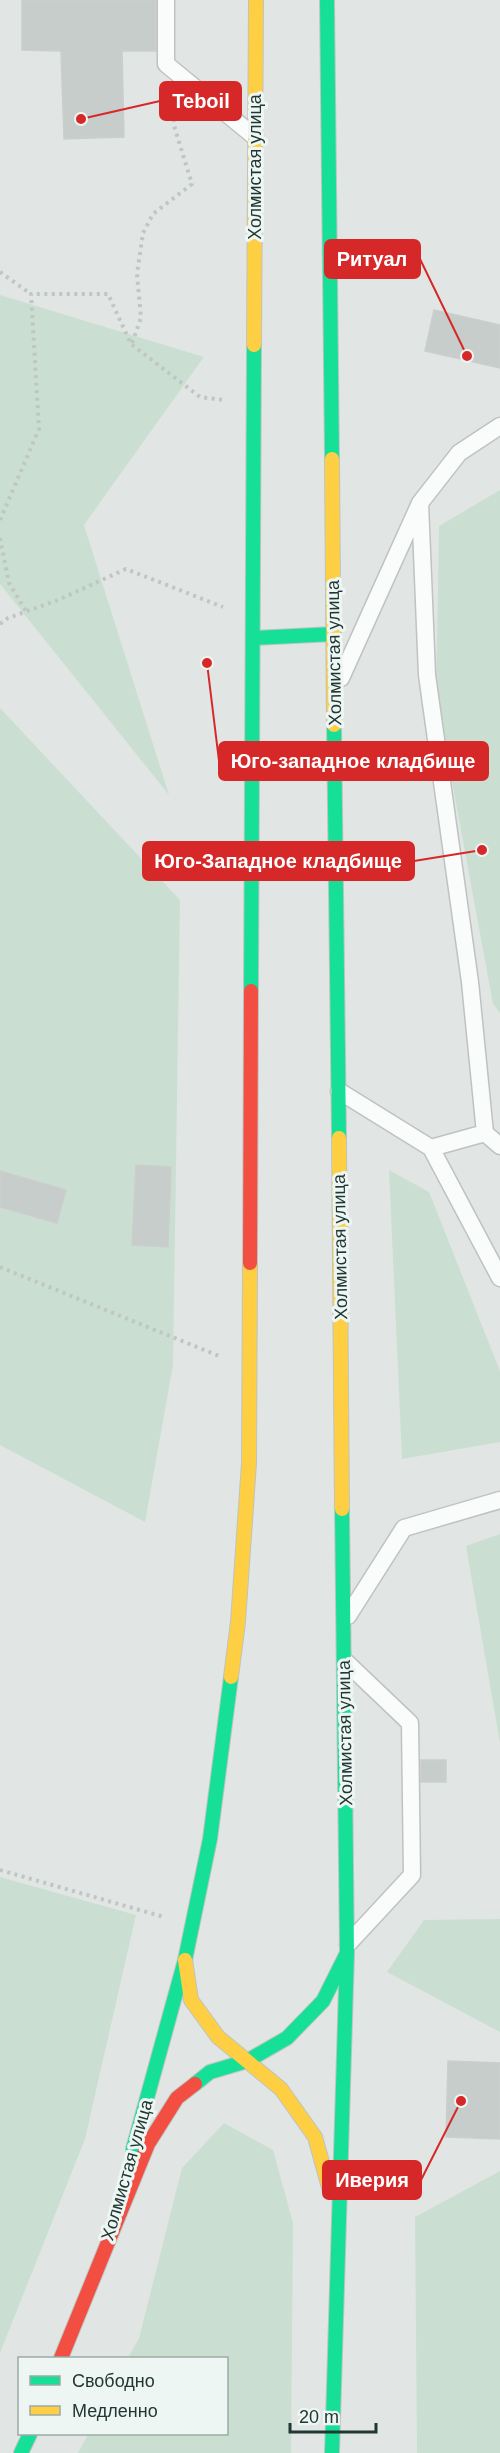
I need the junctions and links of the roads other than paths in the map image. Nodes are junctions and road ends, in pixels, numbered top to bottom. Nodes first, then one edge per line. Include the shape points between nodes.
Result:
1 (166, 0) edge
2 (256, 0) edge
3 (327, 0) edge
4 (255, 137) junction
5 (500, 426) edge
6 (420, 503) junction
7 (334, 634) junction
8 (253, 638) junction
9 (334, 692) junction
10 (339, 1091) junction
11 (485, 1133) junction
12 (500, 1146) edge
13 (431, 1148) junction
14 (500, 1278) edge
15 (500, 1500) edge
16 (344, 1622) junction
17 (345, 1661) junction
18 (347, 1949) junction
19 (185, 1960) junction
20 (247, 2061) junction
21 (105, 2249) junction
22 (338, 2261) junction
23 (61, 2357) edge
24 (29, 2435) edge
25 (21, 2453) edge
26 (332, 2453) edge

1 - 4 lane via 166,64
2 - 4 main road, Холмистая улица
3 - 7 main road, Холмистая улица
4 - 8 main road, Холмистая улица
5 - 6 lane via 459,453
6 - 9 lane
6 - 11 lane via 427,675 470,982
7 - 8 main road
7 - 9 main road, Холмистая улица
8 - 19 main road, Холмистая улица via 249,1463 238,1623 210,1839
9 - 10 main road, Холмистая улица
10 - 13 lane
10 - 16 main road, Холмистая улица
11 - 12 lane
11 - 13 lane
13 - 14 lane
15 - 16 lane via 404,1528
16 - 17 main road, Холмистая улица
17 - 18 main road, Холмистая улица
17 - 18 lane via 410,1723 412,1875
18 - 20 main road, Холмистая улица via 323,2001 287,2038
18 - 22 main road
19 - 20 main road via 191,2000 218,2037
19 - 21 main road, Холмистая улица
20 - 21 main road, Холмистая улица via 210,2072 177,2098 148,2144
20 - 22 main road via 281,2089 315,2137 329,2184
21 - 23 main road
22 - 26 main road
24 - 25 main road

